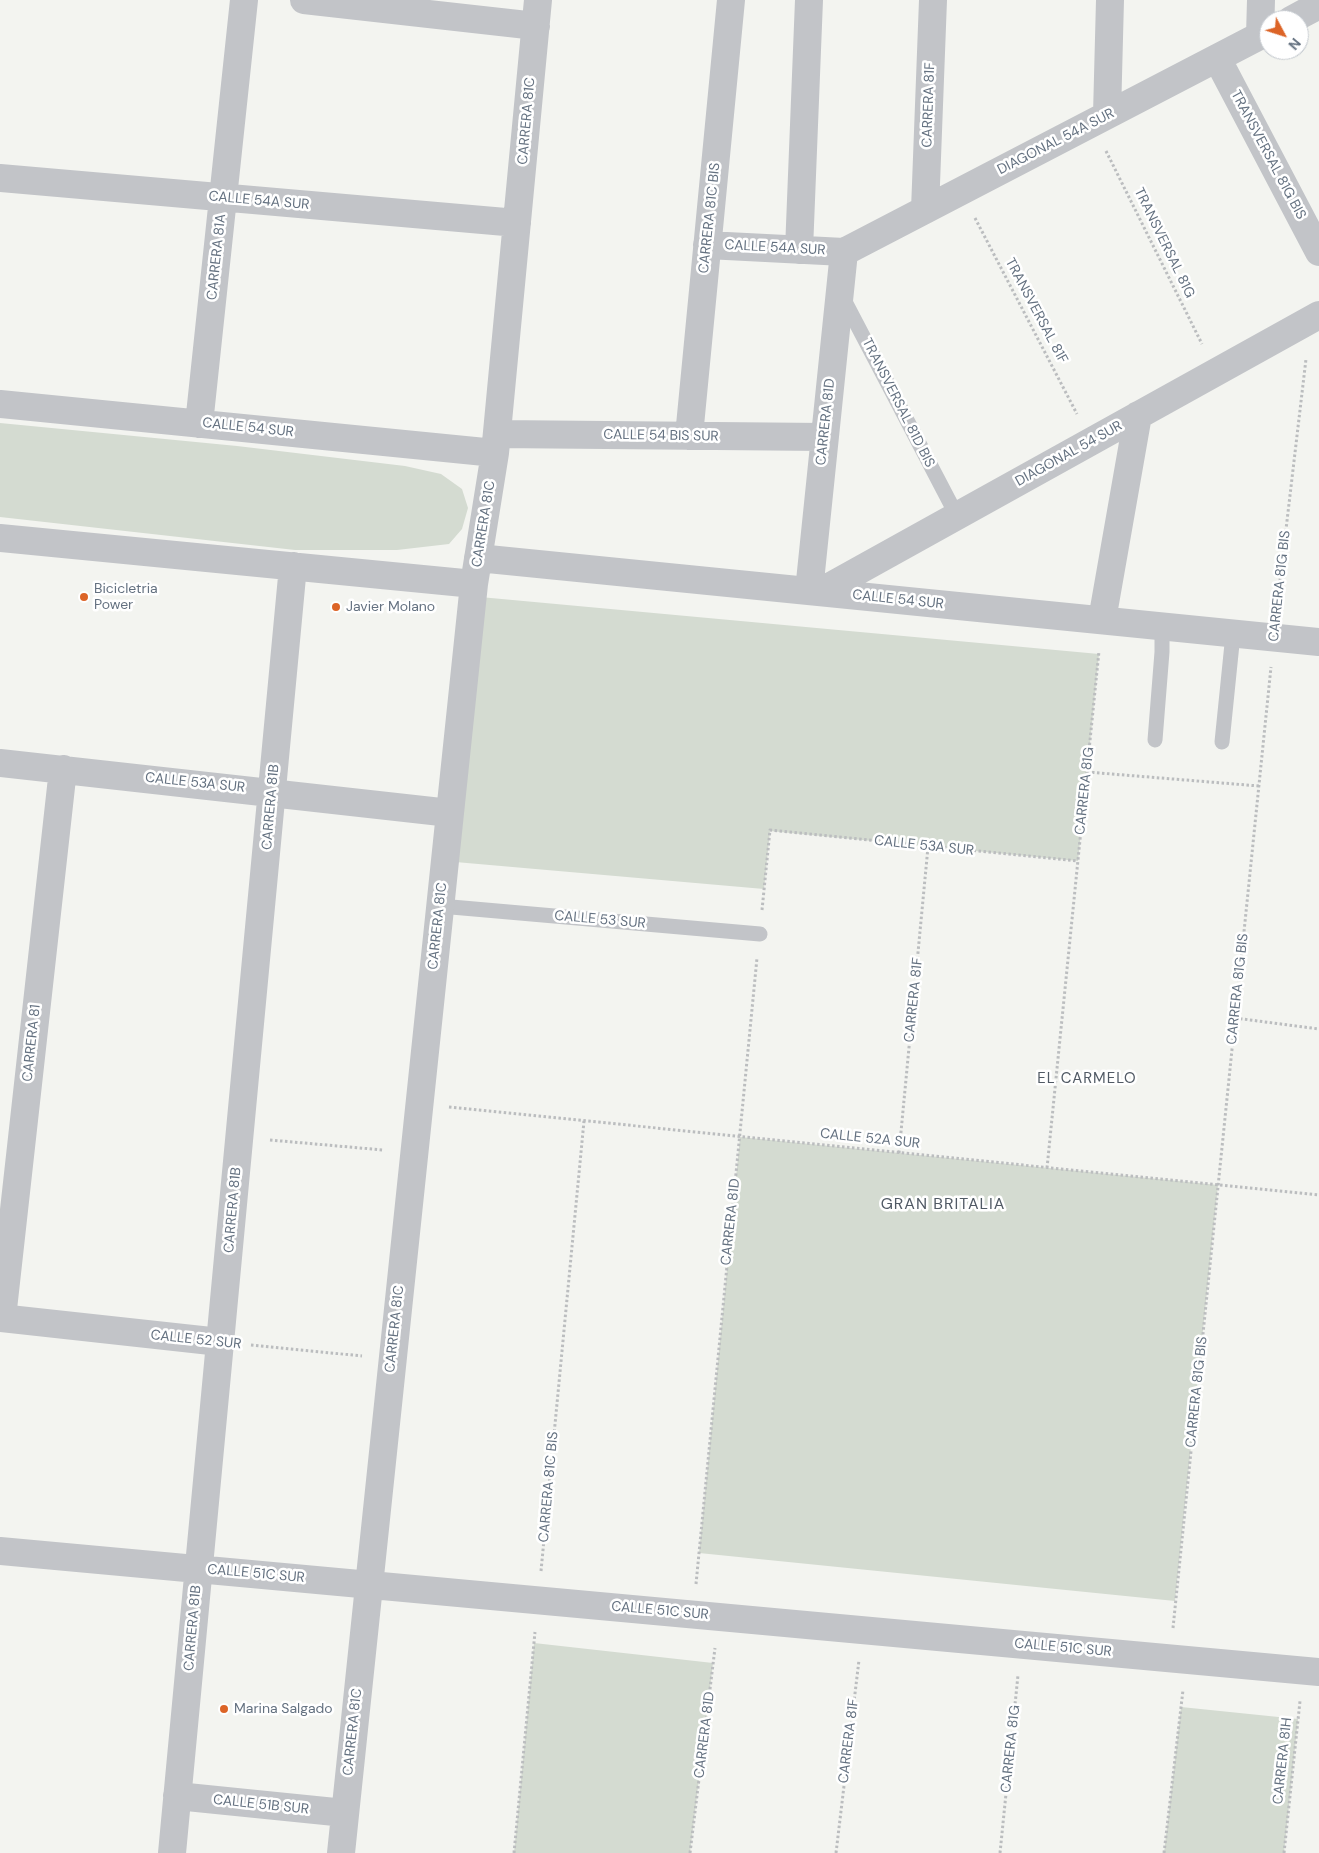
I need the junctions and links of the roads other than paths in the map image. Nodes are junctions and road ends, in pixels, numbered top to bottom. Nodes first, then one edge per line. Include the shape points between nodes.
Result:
1 (244, 0) edge
2 (304, 0) edge
3 (732, 0) edge
4 (809, 0) edge
5 (933, 0) edge
6 (1110, 0) edge
7 (537, 13) edge
8 (1259, 37) edge
9 (1217, 58) junction
10 (1099, 119) junction
11 (0, 178) edge
12 (223, 198) junction
13 (925, 210) junction
14 (517, 223) junction
15 (707, 245) junction
16 (799, 250) junction
17 (844, 252) junction
18 (1319, 252) edge
19 (839, 290) junction
20 (1315, 318) edge
21 (0, 404) edge
22 (1138, 416) junction
23 (199, 424) junction
24 (689, 436) junction
25 (824, 437) junction
26 (496, 443) junction
27 (957, 516) junction
28 (0, 538) edge
29 (478, 558) junction
30 (293, 566) junction
31 (474, 584) junction
32 (814, 592) junction
33 (1102, 620) junction
34 (1162, 626) junction
35 (1233, 634) junction
36 (1319, 642) edge
37 (1155, 740) dead end
38 (1222, 742) dead end
39 (0, 762) edge
40 (63, 769) junction
41 (272, 792) junction
42 (450, 813) junction
43 (440, 906) junction
44 (760, 934) road end
45 (1, 1318) edge
46 (220, 1342) junction
47 (0, 1551) edge
48 (199, 1568) junction
49 (368, 1584) junction
50 (1311, 1672) edge
51 (177, 1796) junction
52 (345, 1813) junction
53 (172, 1853) edge
54 (340, 1853) edge

1 - 12 street, CARRERA 81A
2 - 7 street
3 - 15 street, CARRERA 81C BIS
4 - 16 street
5 - 13 street, CARRERA 81F
6 - 10 street
7 - 14 street, CARRERA 81C
8 - 9 street, DIAGONAL 54A SUR
9 - 10 street, DIAGONAL 54A SUR
9 - 18 street, TRANSVERSAL 81G BIS
10 - 13 street, DIAGONAL 54A SUR
11 - 12 street, CALLE 54A SUR
12 - 14 street, CALLE 54A SUR
12 - 23 street, CARRERA 81A
13 - 17 street, DIAGONAL 54A SUR
14 - 26 street, CARRERA 81C
15 - 16 street, CALLE 54A SUR
15 - 24 street, CARRERA 81C BIS
16 - 17 street, CALLE 54A SUR
17 - 19 street, CARRERA 81D
19 - 25 street, CARRERA 81D
19 - 27 lane, TRANSVERSAL 81D BIS
20 - 22 street, DIAGONAL 54 SUR
21 - 23 street, CALLE 54 SUR
22 - 27 street, DIAGONAL 54 SUR
22 - 33 street
23 - 26 street, CALLE 54 SUR
24 - 25 street, CALLE 54 BIS SUR
24 - 26 street, CALLE 54 BIS SUR
25 - 32 street, CARRERA 81D
26 - 29 street, CARRERA 81C
27 - 32 street, DIAGONAL 54 SUR
28 - 30 street
29 - 31 street, CARRERA 81C
29 - 32 street, CALLE 54 SUR
30 - 31 street
30 - 41 street, CARRERA 81B
31 - 42 street, CARRERA 81C
32 - 33 street, CALLE 54 SUR
33 - 34 street, CALLE 54 SUR
34 - 35 street, CALLE 54 SUR
34 - 37 lane
35 - 36 street, CALLE 54 SUR
35 - 38 lane
39 - 40 street, CALLE 53A SUR
40 - 41 street, CALLE 53A SUR
40 - 45 street, CARRERA 81
41 - 42 street, CALLE 53A SUR
41 - 46 street, CARRERA 81B
42 - 43 street, CARRERA 81C
43 - 44 lane, CALLE 53 SUR
43 - 49 street, CARRERA 81C
45 - 46 street, CALLE 52 SUR
46 - 48 street, CARRERA 81B
47 - 48 street, CALLE 51C SUR
48 - 49 street, CALLE 51C SUR
48 - 51 street, CARRERA 81B
49 - 50 street, CALLE 51C SUR
49 - 52 street, CARRERA 81C
51 - 52 street, CALLE 51B SUR
51 - 53 street, CARRERA 81B
52 - 54 street, CARRERA 81C

